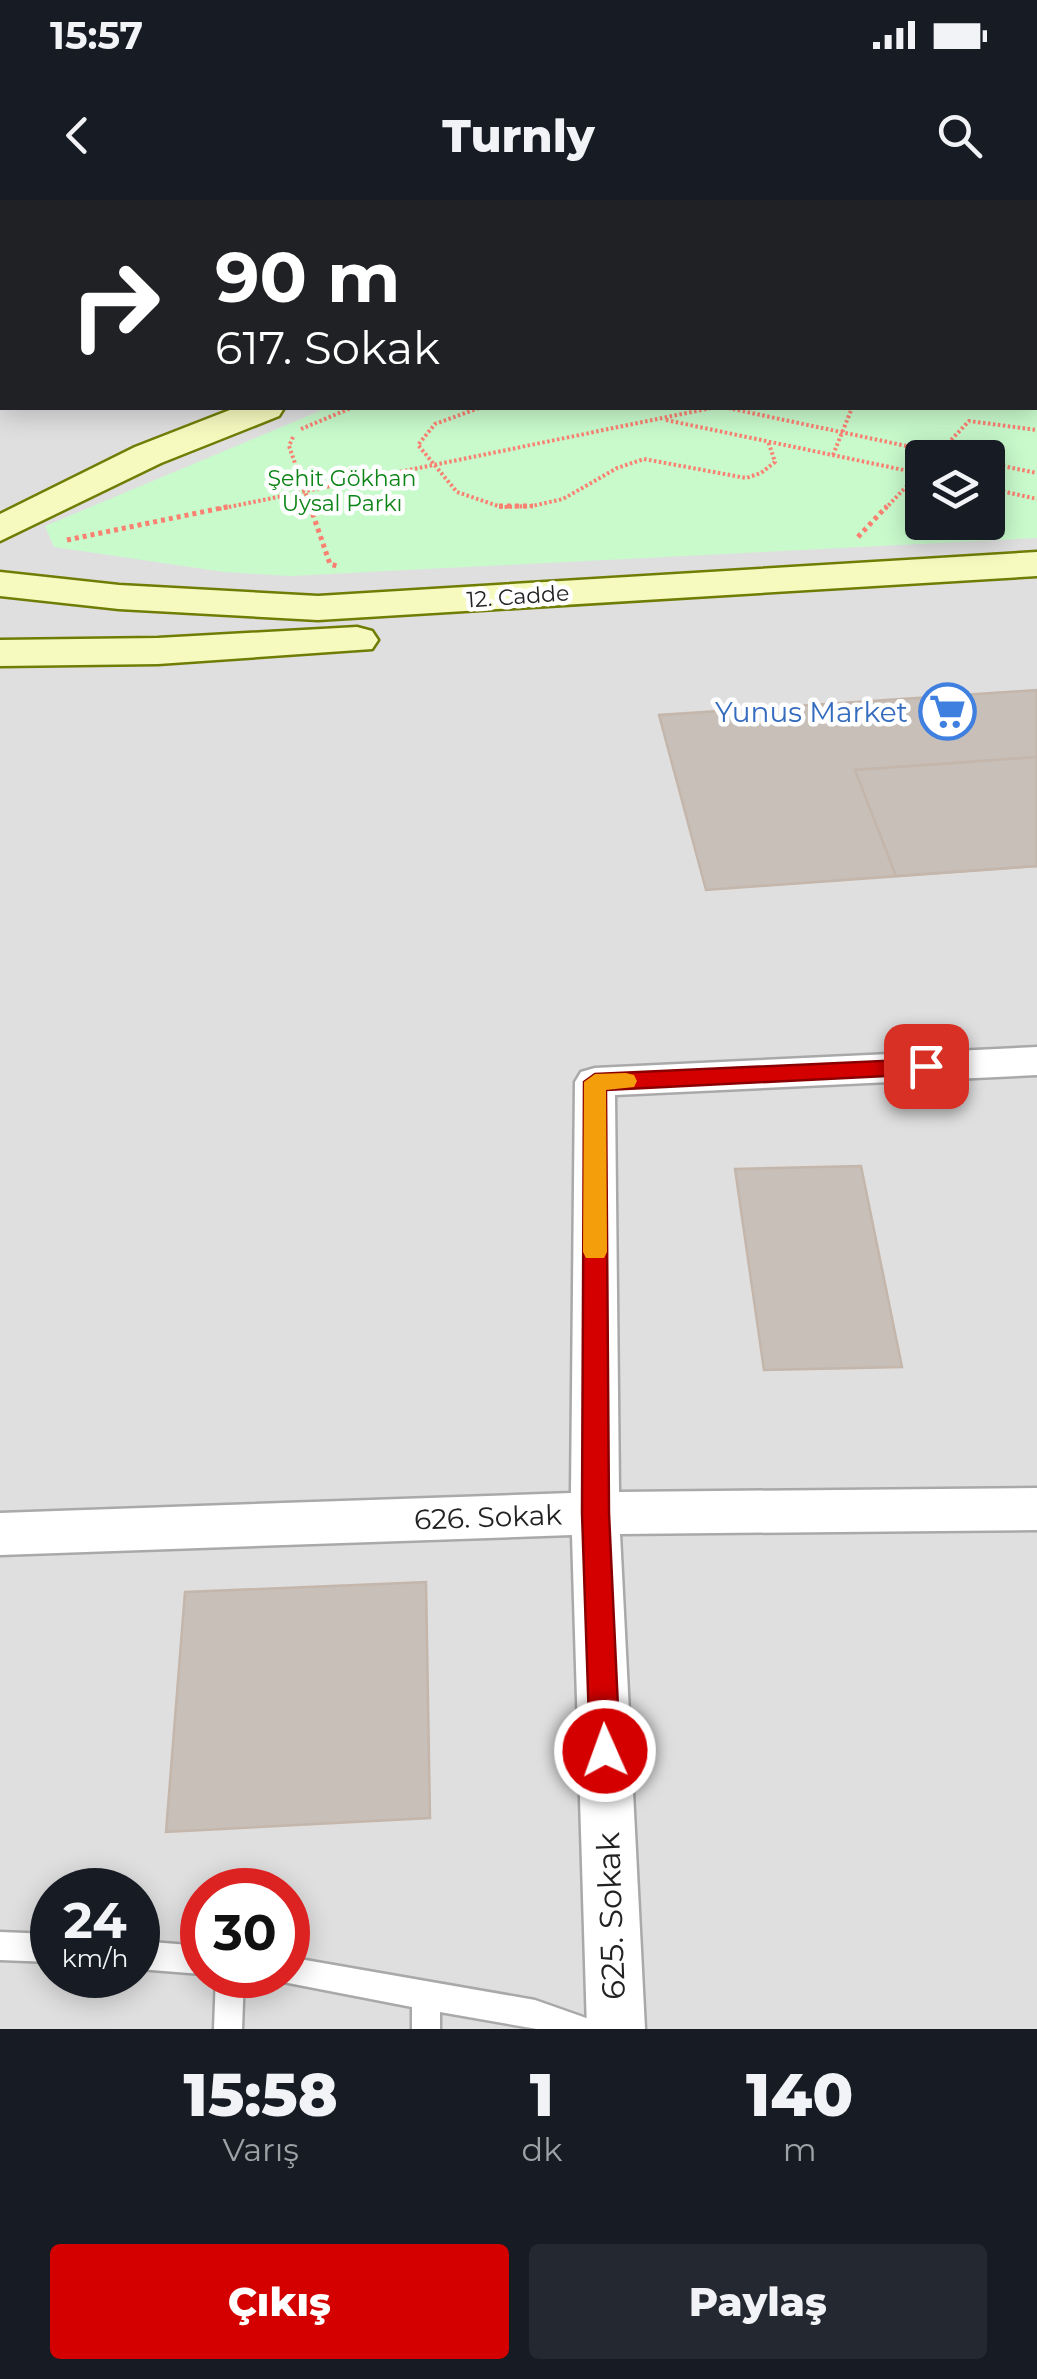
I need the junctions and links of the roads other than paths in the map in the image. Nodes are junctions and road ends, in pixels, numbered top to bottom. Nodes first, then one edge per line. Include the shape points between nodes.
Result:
1 (261, 410) edge
2 (148, 454) junction
3 (0, 500) edge
4 (0, 529) edge
5 (1037, 564) edge
6 (0, 584) edge
7 (1037, 602) edge
8 (0, 653) edge
9 (1037, 1061) edge
10 (1037, 1509) edge
11 (595, 1513) junction
12 (0, 1534) edge
13 (0, 1946) edge
14 (30, 1947) edge
15 (310, 1975) edge
16 (426, 1993) junction
17 (229, 1998) edge
18 (228, 2029) edge
19 (426, 2029) edge
20 (579, 2029) edge
21 (616, 2029) edge

1 - 2 main road
2 - 3 main road via 111,460
2 - 4 main road
5 - 6 main road, 12. Cadde via 318,608
7 - 8 main road, 12. Cadde via 158,651
9 - 11 street, 625. Sokak via 595,1082
10 - 11 street, 626. Sokak
11 - 12 street, 626. Sokak
11 - 21 street, 625. Sokak
13 - 14 lane
15 - 16 lane
16 - 19 lane
16 - 20 lane
17 - 18 lane

